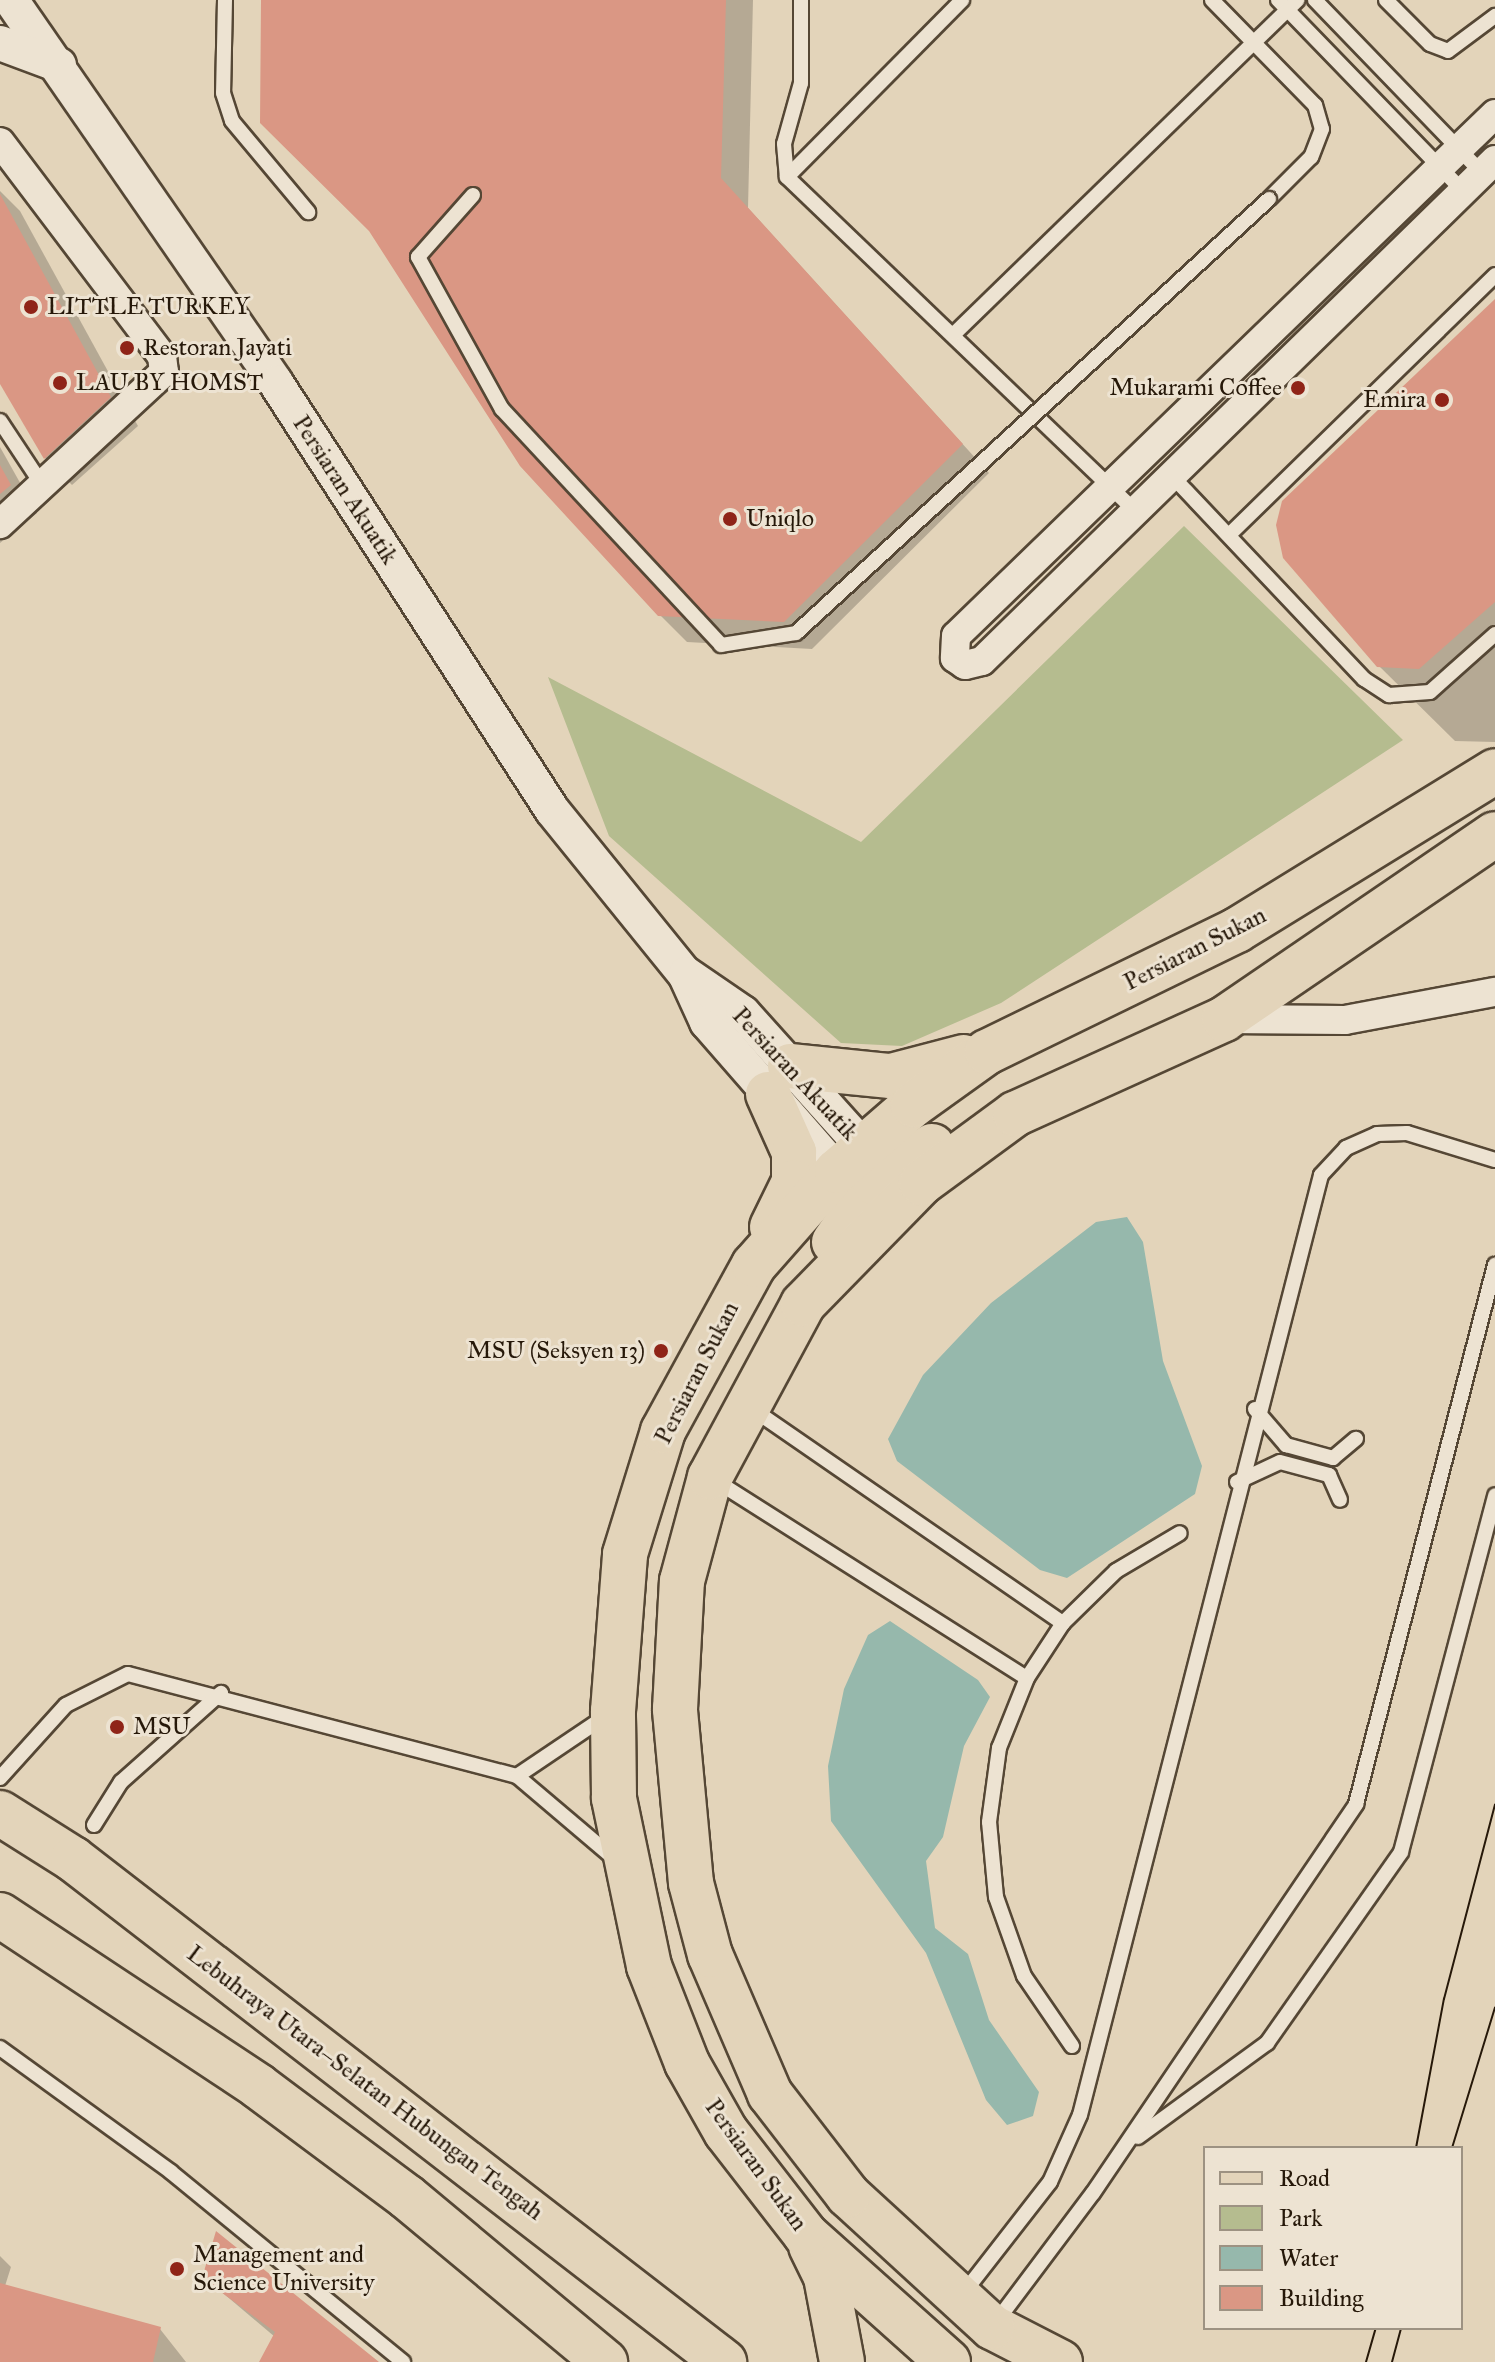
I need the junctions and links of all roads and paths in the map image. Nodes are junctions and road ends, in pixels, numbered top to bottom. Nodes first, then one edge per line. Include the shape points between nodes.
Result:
1 (225, 0) edge
2 (801, 0) edge
3 (962, 0) edge
4 (1212, 0) edge
5 (1315, 0) edge
6 (1386, 0) edge
7 (1288, 3) edge
8 (13, 4) edge
9 (1495, 16) edge
10 (0, 43) edge
11 (1254, 43) junction
12 (60, 65) junction
13 (1495, 114) edge
14 (0, 142) edge
15 (1450, 158) junction
16 (1480, 175) edge
17 (787, 177) junction
18 (473, 195) dead end
19 (308, 212) dead end
20 (1495, 275) edge
21 (954, 334) junction
22 (0, 421) edge
23 (1171, 475) junction
24 (1109, 485) junction
25 (43, 486) junction
26 (1135, 511) junction
27 (0, 524) edge
28 (1232, 532) junction
29 (1495, 634) edge
30 (1495, 771) edge
31 (1495, 834) edge
32 (1495, 992) edge
33 (1224, 1019) junction
34 (987, 1052) junction
35 (779, 1080) junction
36 (1015, 1114) junction
37 (1495, 1160) edge
38 (859, 1167) junction
39 (754, 1265) junction
40 (1495, 1265) edge
41 (803, 1304) junction
42 (745, 1403) junction
43 (1255, 1409) junction
44 (1356, 1439) dead end
45 (710, 1477) junction
46 (1237, 1482) junction
47 (1495, 1495) edge
48 (1340, 1500) dead end
49 (1180, 1533) dead end
50 (1063, 1623) junction
51 (1027, 1678) junction
52 (221, 1693) junction
53 (613, 1711) junction
54 (517, 1776) junction
55 (0, 1778) edge
56 (0, 1813) edge
57 (94, 1825) dead end
58 (624, 1868) junction
59 (0, 1915) edge
60 (1072, 2046) dead end
61 (0, 2048) edge
62 (1121, 2152) junction
63 (806, 2235) junction
64 (959, 2299) junction
65 (981, 2345) edge
66 (927, 2355) edge
67 (403, 2362) edge
68 (605, 2362) edge
69 (724, 2362) edge
70 (842, 2362) edge
71 (1060, 2362) edge

1 - 19 lane via 223,93 232,121
2 - 17 lane via 801,83 784,144
3 - 17 lane
4 - 11 lane
5 - 15 lane
6 - 9 lane via 1430,44 1448,51
7 - 11 lane
7 - 15 lane
8 - 12 street, Persiaran Akuatik
10 - 12 street
11 - 18 lane, bridge via 1315,105 1322,129 1311,157 796,633 721,645 502,409 418,257
11 - 21 lane
12 - 35 street, Persiaran Akuatik via 552,810 685,974 707,1022
13 - 15 street
14 - 25 street via 162,356 164,372
15 - 16 lane
15 - 16 lane
15 - 24 street
16 - 23 street
17 - 21 lane
20 - 28 lane
21 - 24 lane
22 - 25 lane
23 - 26 street
23 - 28 lane
24 - 26 lane
24 - 26 street via 956,636 955,658 965,665 982,661
25 - 27 street
28 - 29 lane via 1364,679 1389,695 1430,692
30 - 34 main road, Persiaran Sukan via 1237,930
31 - 33 main road
32 - 33 street via 1345,1020
33 - 36 main road
34 - 35 main road via 891,1076
34 - 38 main road, Persiaran Sukan
35 - 38 street, Persiaran Akuatik
35 - 39 main road via 794,1152 794,1182
36 - 38 main road via 960,1127
36 - 41 main road via 921,1183
37 - 43 lane via 1407,1133 1377,1134 1346,1148 1321,1175
38 - 39 main road, Persiaran Sukan
38 - 41 main road
39 - 53 main road, Persiaran Sukan via 663,1431 625,1554
40 - 62 lane via 1356,1804
41 - 42 main road
42 - 45 main road
42 - 50 lane
43 - 44 lane via 1286,1445 1333,1458
43 - 46 lane
45 - 51 lane
45 - 64 main road via 682,1581 675,1709 691,1883 710,1955 770,2094 848,2195
46 - 48 lane via 1280,1462 1329,1475
46 - 64 lane via 1080,2115 1050,2182
47 - 62 lane via 1401,1852 1267,2043
49 - 50 lane via 1116,1571
50 - 51 lane
51 - 60 lane via 999,1748 991,1807 996,1897 1024,1976
52 - 54 lane
52 - 55 lane via 128,1674 66,1705
52 - 57 lane via 121,1782
53 - 54 lane
53 - 58 main road, Persiaran Sukan
54 - 58 lane
56 - 69 main road, Lebuhraya Utara–Selatan Hubungan Tengah via 73,1859
58 - 63 main road, Persiaran Sukan via 649,1966 687,2063 726,2132
59 - 68 main road via 258,2086 407,2197
61 - 67 lane via 171,2172
62 - 65 lane
63 - 66 main road, Persiaran Sukan
63 - 70 main road via 826,2277
64 - 65 main road
64 - 66 main road
65 - 71 main road

